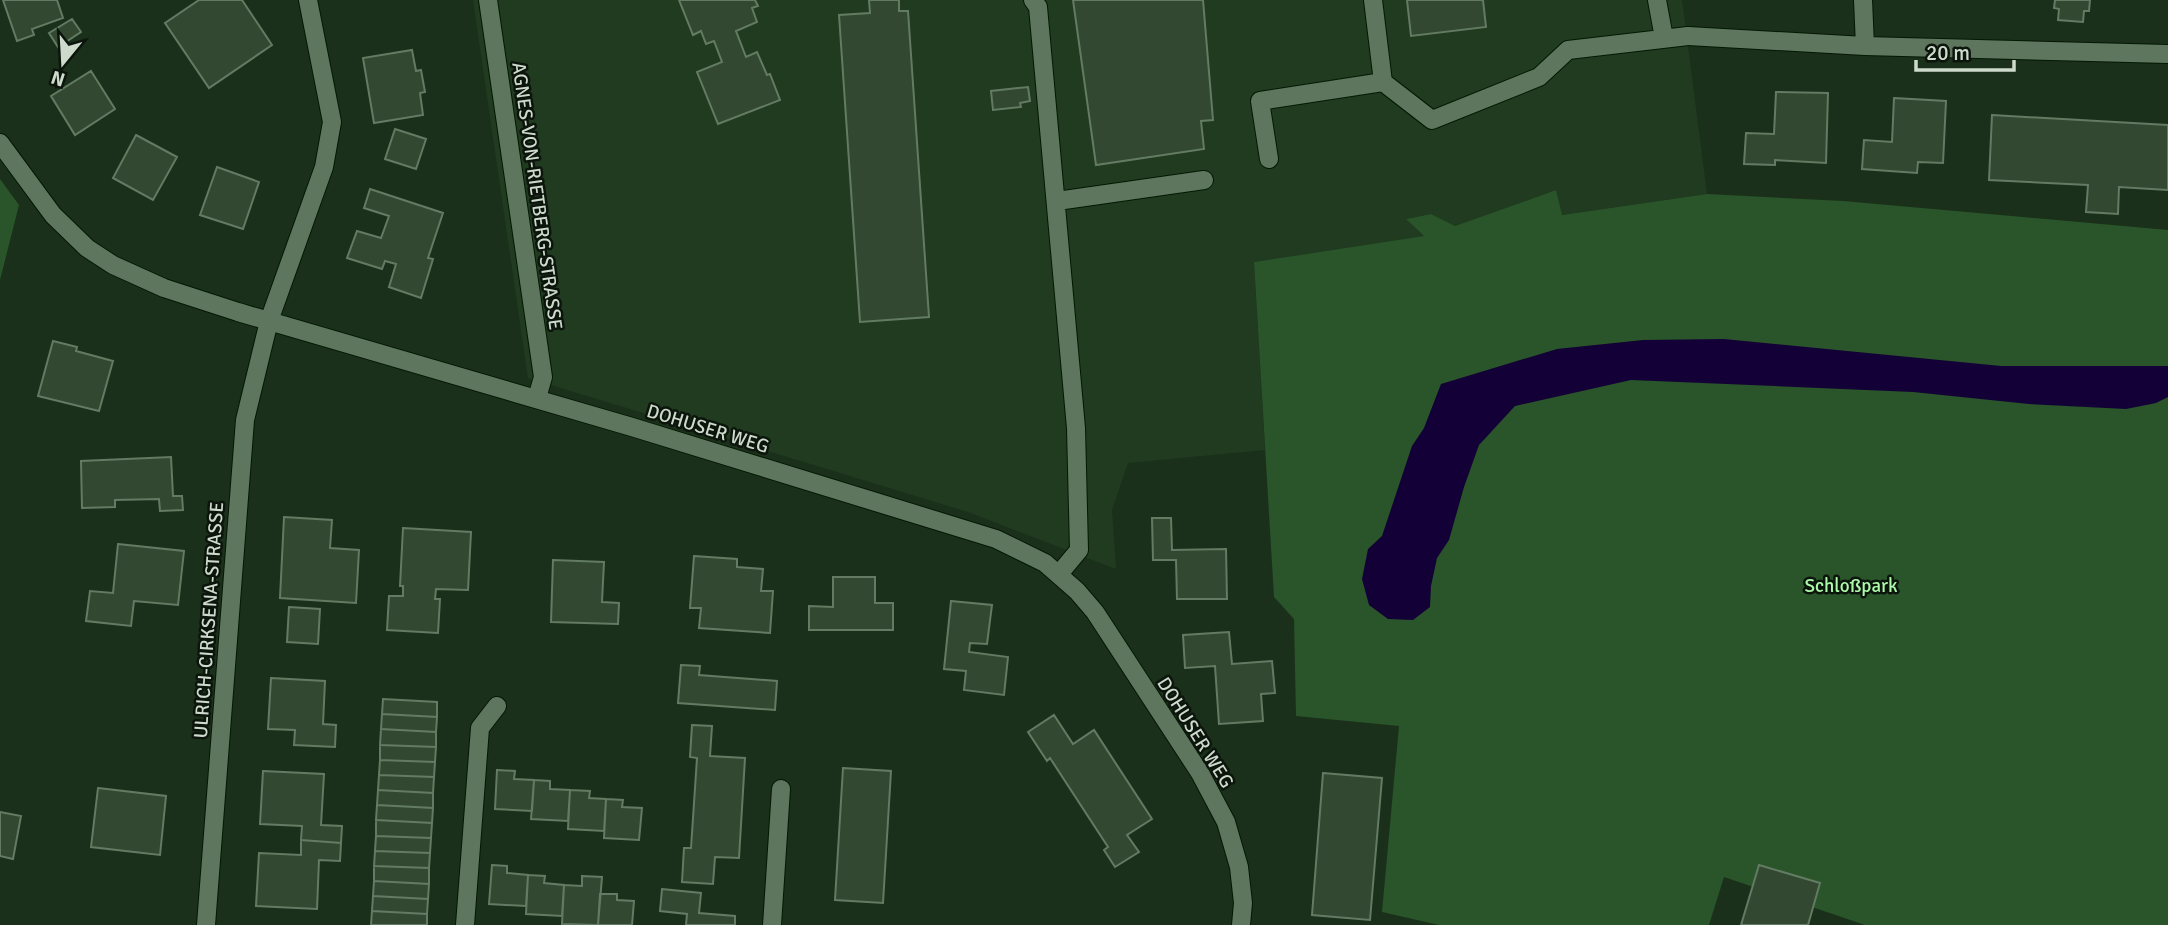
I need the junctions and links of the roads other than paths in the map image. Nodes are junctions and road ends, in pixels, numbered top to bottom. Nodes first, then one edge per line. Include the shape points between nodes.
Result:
1 (308, 0) edge
2 (488, 0) edge
3 (1032, 0) edge
4 (1373, 0) edge
5 (1657, 0) edge
6 (1863, 0) edge
7 (1664, 38) junction
8 (1865, 46) junction
9 (2168, 54) edge
10 (1383, 82) junction
11 (0, 143) edge
12 (1269, 159) dead end
13 (1204, 180) dead end
14 (1057, 201) junction
15 (269, 321) junction
16 (537, 398) junction
17 (1059, 574) junction
18 (498, 706) dead end
19 (781, 789) dead end
20 (206, 925) edge
21 (465, 925) edge
22 (772, 925) edge
23 (1241, 925) edge

1 - 15 street, ULRICH-CIRKSENA-STRASSE via 332,122 324,167
2 - 16 street, AGNES-VON-RIETBERG-STRASSE via 544,377
3 - 14 street via 1038,7
4 - 10 street
5 - 7 street
6 - 8 street
7 - 8 street
7 - 10 street via 1568,50 1539,78 1432,120
8 - 9 street
10 - 12 street via 1261,101
11 - 15 street, DOHUSER WEG via 53,215 87,248 164,288
13 - 14 street
14 - 17 street via 1076,428 1079,550
15 - 16 street, DOHUSER WEG
15 - 20 street, ULRICH-CIRKSENA-STRASSE via 244,420
16 - 17 street, DOHUSER WEG via 996,539 1031,554
17 - 23 street, DOHUSER WEG via 1095,612 1200,773 1226,822 1239,867
18 - 21 street via 480,729
19 - 22 street

